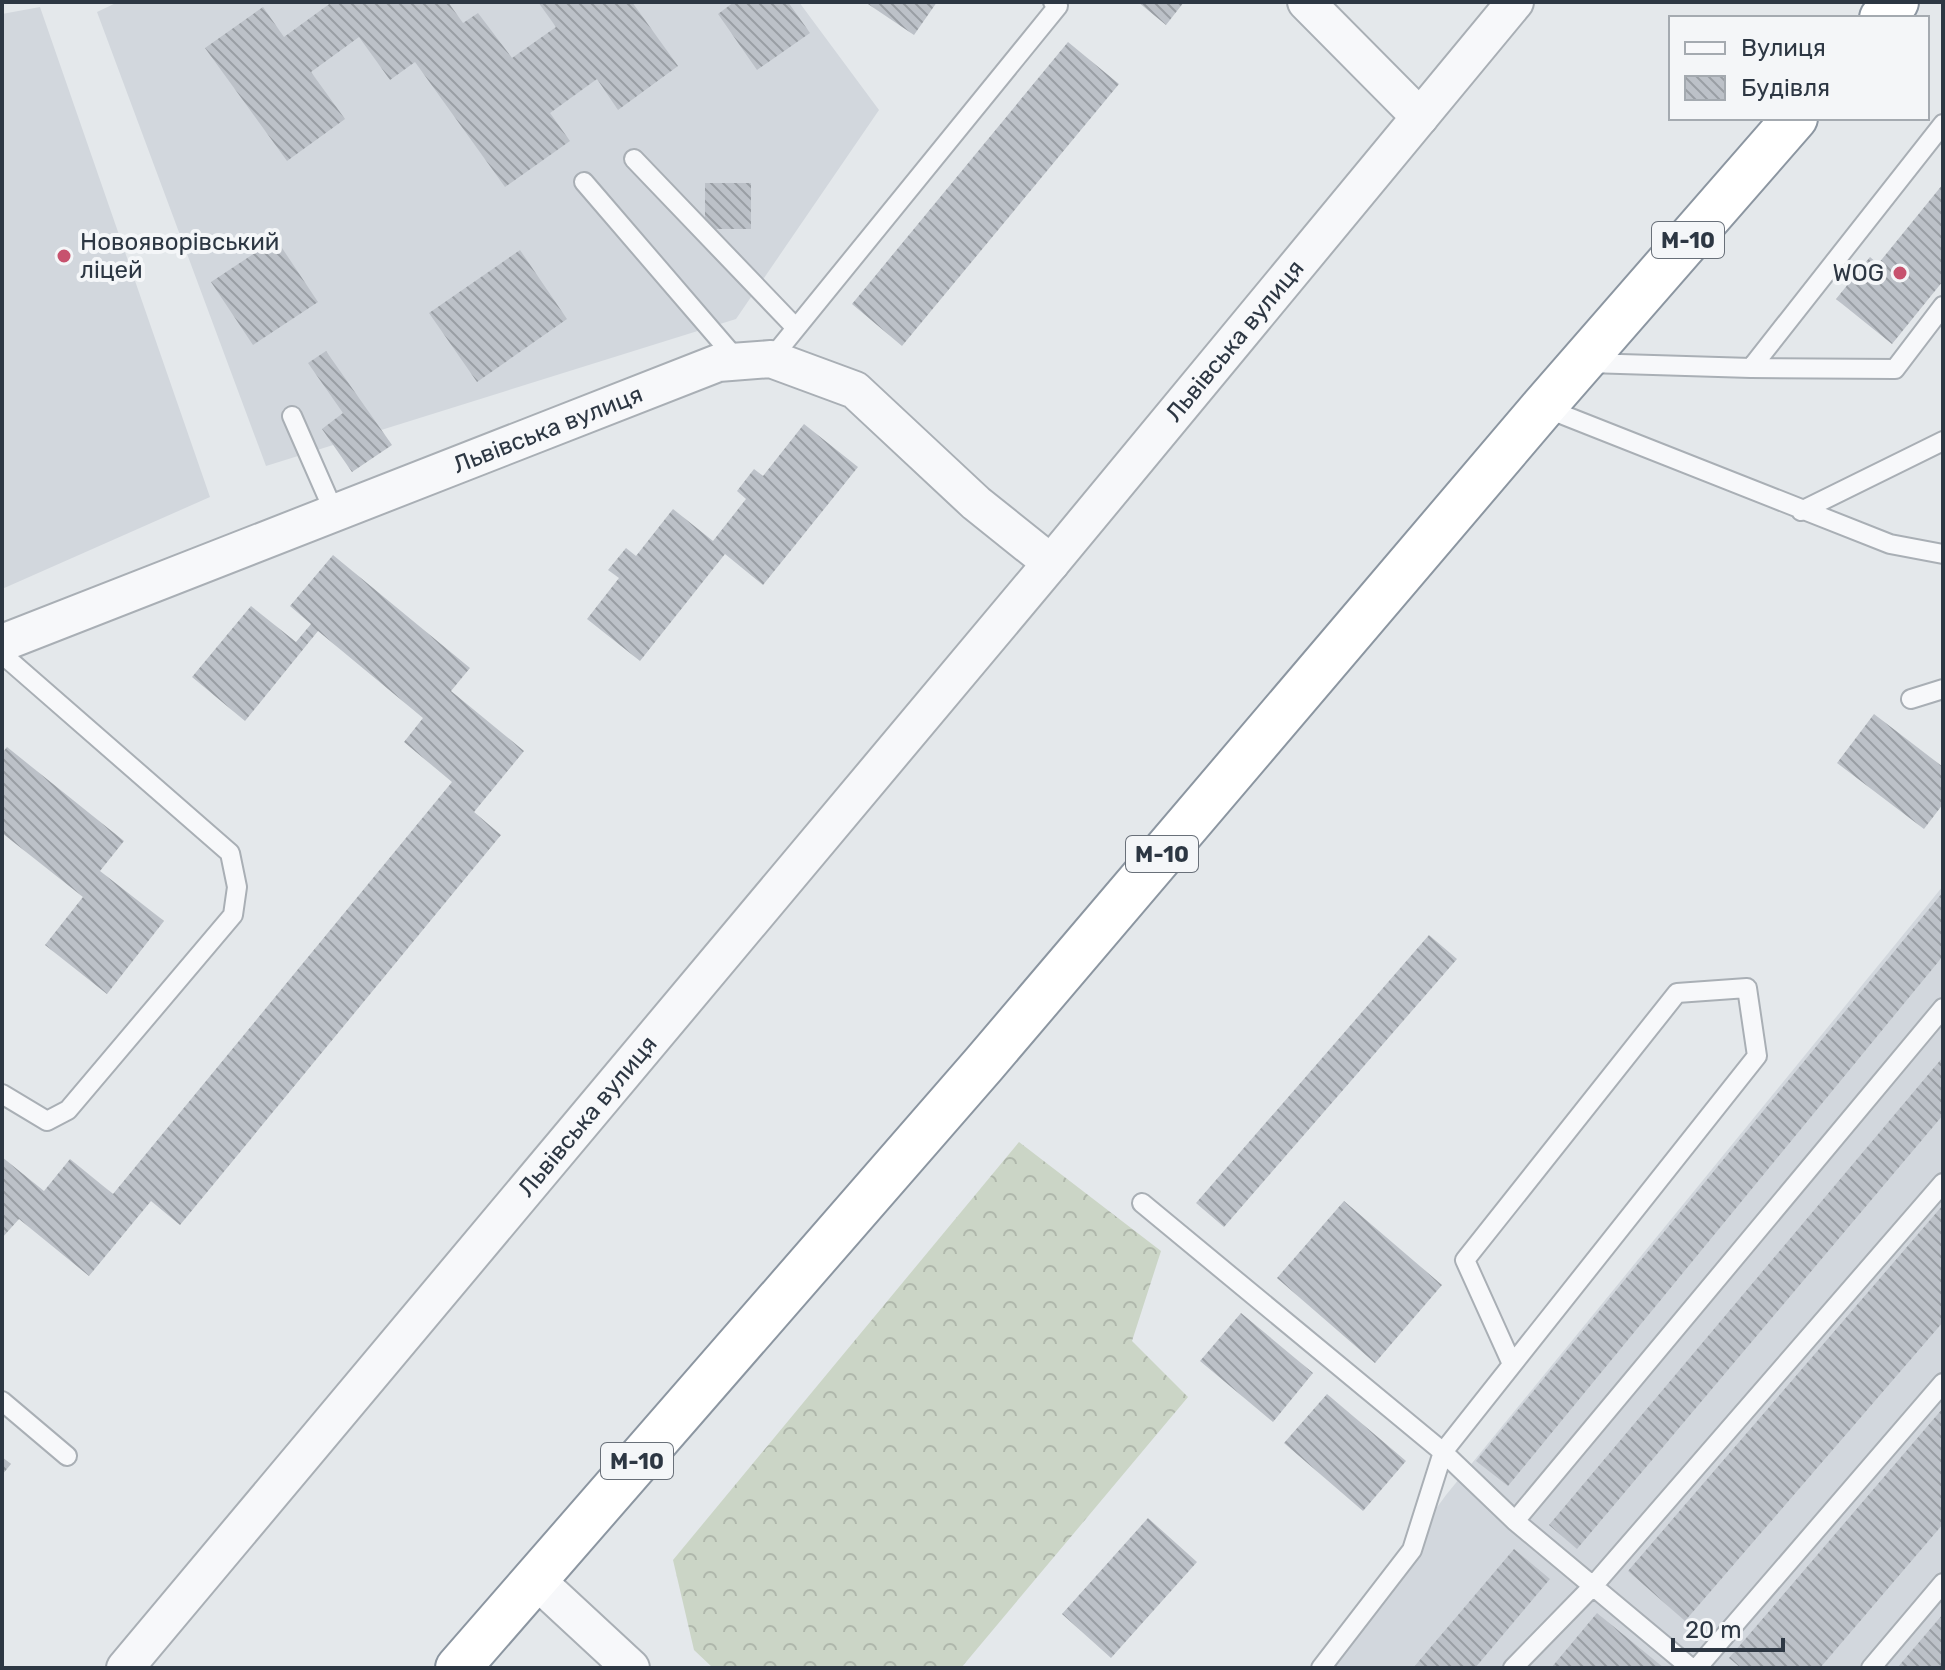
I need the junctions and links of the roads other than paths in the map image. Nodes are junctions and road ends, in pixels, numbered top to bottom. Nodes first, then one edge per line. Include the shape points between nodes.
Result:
1 (1053, 2) edge
2 (1306, 2) edge
3 (1515, 2) edge
4 (1420, 117) junction
5 (1793, 120) edge
6 (1943, 124) edge
7 (634, 159) dead end
8 (584, 182) dead end
9 (1943, 306) edge
10 (796, 328) junction
11 (755, 360) junction
12 (1581, 363) junction
13 (1751, 368) junction
14 (1543, 407) junction
15 (292, 416) dead end
16 (1943, 441) edge
17 (1801, 511) junction
18 (335, 514) junction
19 (1943, 554) edge
20 (1051, 563) junction
21 (2, 643) edge
22 (2, 654) edge
23 (1943, 689) edge
24 (1911, 699) dead end
25 (1943, 1008) edge
26 (2, 1094) edge
27 (1943, 1183) edge
28 (1142, 1203) dead end
29 (1512, 1364) junction
30 (1943, 1383) edge
31 (2, 1401) edge
32 (1443, 1452) junction
33 (67, 1456) dead end
34 (1515, 1521) junction
35 (535, 1579) junction
36 (1943, 1583) edge
37 (1593, 1586) junction
38 (125, 1668) edge
39 (458, 1668) edge
40 (631, 1668) edge
41 (1321, 1668) edge
42 (1513, 1668) edge
43 (1694, 1668) edge
44 (1871, 1668) edge

1 - 10 lane via 1058,6
2 - 4 street
3 - 4 street, Львівська вулиця
4 - 20 street, Львівська вулиця
5 - 12 highway, М-10
6 - 13 lane
7 - 10 lane
8 - 11 lane
9 - 13 lane via 1895,369
10 - 11 lane
11 - 18 street, Львівська вулиця via 718,363
11 - 20 street via 855,390 976,503
12 - 13 lane
12 - 14 highway, М-10
14 - 17 lane
14 - 35 highway, М-10 via 984,1064
15 - 18 lane
16 - 17 lane
17 - 19 lane via 1890,544
18 - 21 street, Львівська вулиця
20 - 38 street, Львівська вулиця
22 - 26 lane via 230,853 237,887 233,915 68,1110 47,1121
23 - 24 lane
25 - 34 lane
27 - 37 lane
28 - 32 lane
29 - 29 lane via 1757,1056 1747,988 1677,993 1465,1260
29 - 32 lane
30 - 43 lane
31 - 33 lane
32 - 34 lane
32 - 41 lane via 1412,1550
34 - 37 lane
35 - 39 highway, М-10
35 - 40 street
36 - 44 lane
37 - 42 lane
37 - 43 lane

